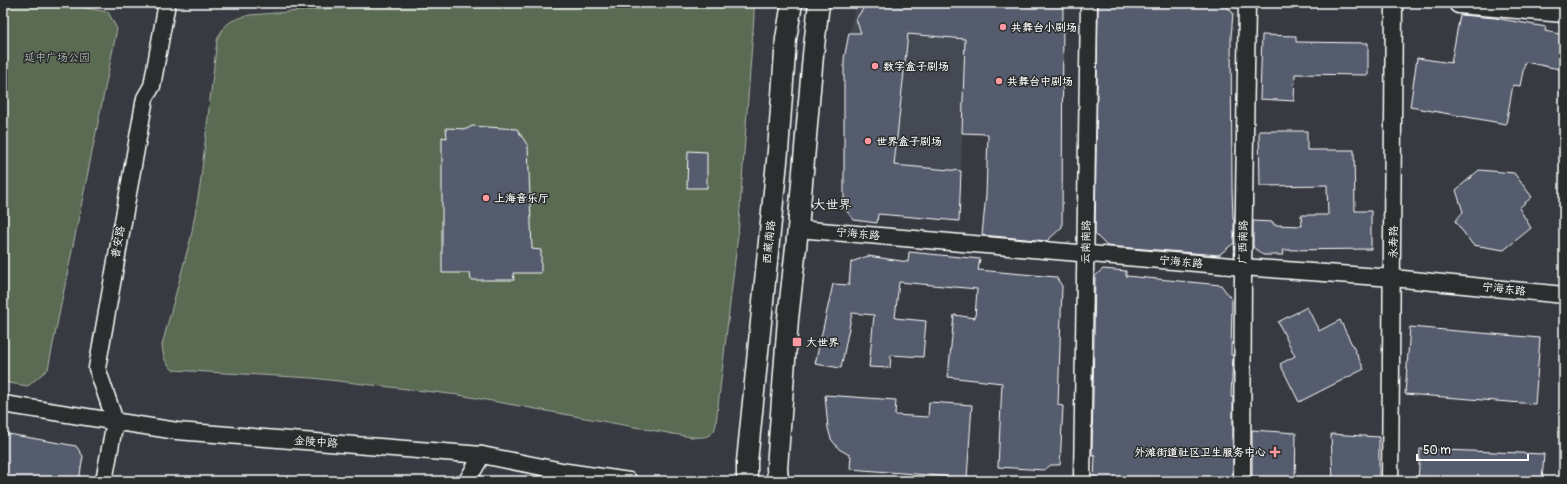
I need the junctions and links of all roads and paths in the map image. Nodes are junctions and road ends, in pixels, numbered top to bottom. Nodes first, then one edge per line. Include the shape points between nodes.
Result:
1 (167, 3) edge
2 (792, 3) edge
3 (820, 3) edge
4 (1089, 3) edge
5 (1247, 3) edge
6 (1394, 3) edge
7 (1459, 3) edge
8 (1564, 12) edge
9 (798, 229) junction
10 (1086, 254) junction
11 (1243, 267) junction
12 (1393, 278) junction
13 (1564, 295) edge
14 (3, 404) edge
15 (115, 421) junction
16 (482, 455) junction
17 (104, 481) edge
18 (467, 481) edge
19 (629, 481) edge
20 (747, 481) edge
21 (778, 481) edge
22 (1082, 481) edge
23 (1242, 481) edge
24 (1390, 481) edge

1 - 15 street, 普安路 via 152,86 145,98 96,368
2 - 20 main road, 西藏南路 via 786,39
3 - 9 main road
4 - 10 street, 云南南路
5 - 11 street, 广西南路
6 - 12 street, 永寿路
7 - 8 main road
9 - 10 street, 宁海东路
9 - 21 main road via 788,326
10 - 11 street, 宁海东路
10 - 22 street, 云南南路
11 - 12 street, 宁海东路
11 - 23 street, 广西南路
12 - 13 street, 宁海东路
12 - 24 street, 永寿路
14 - 15 street, 金陵中路
15 - 16 street, 金陵中路 via 177,431
15 - 17 street
16 - 18 street
16 - 19 street, 金陵中路

